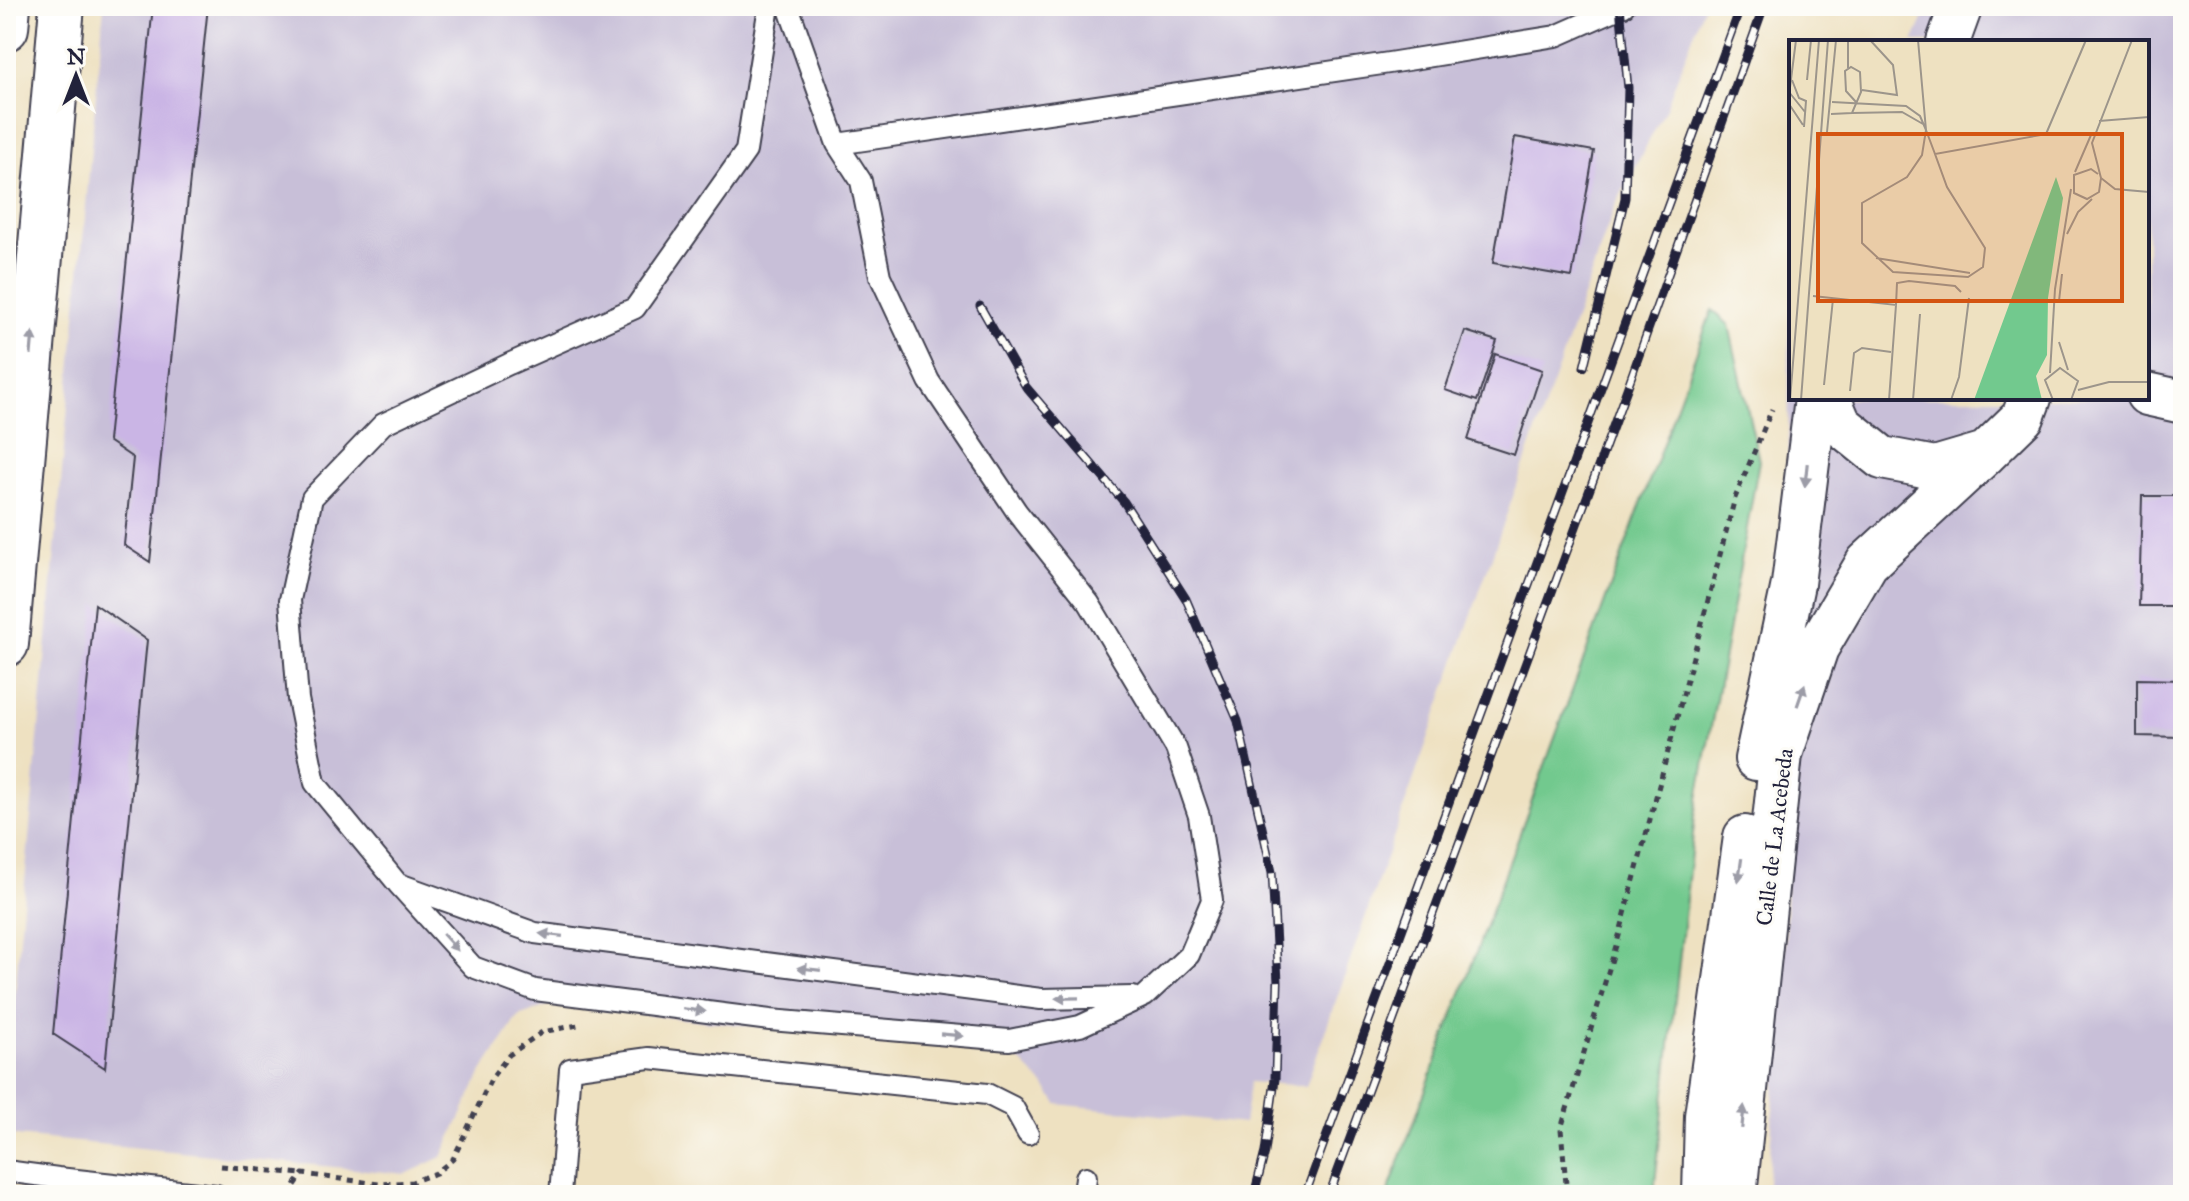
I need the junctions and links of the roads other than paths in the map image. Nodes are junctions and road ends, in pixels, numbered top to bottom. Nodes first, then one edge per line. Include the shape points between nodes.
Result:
1 (8, 6) edge
2 (62, 6) edge
3 (769, 6) edge
4 (788, 6) edge
5 (1624, 6) edge
6 (1961, 6) edge
7 (1986, 6) edge
8 (6, 28) edge
9 (1949, 40) edge
10 (1978, 40) edge
11 (837, 144) junction
12 (2149, 394) edge
13 (1816, 400) edge
14 (1830, 400) edge
15 (2029, 400) edge
16 (2183, 402) edge
17 (1986, 453) junction
18 (6, 644) edge
19 (398, 884) junction
20 (1145, 996) junction
21 (1028, 1134) dead end
22 (6, 1171) edge
23 (104, 1189) edge
24 (216, 1195) edge
25 (560, 1195) edge
26 (1704, 1195) edge
27 (1735, 1195) edge

1 - 8 highway
18 -> 2 highway
3 - 19 lane via 746,151 635,308 383,424 312,498 290,600 298,699 315,783
4 - 11 lane
5 - 11 lane via 1556,36
6 - 9 street
7 - 10 street
11 - 20 lane via 861,181 880,276 929,381 1017,512 1089,603 1176,748 1199,816 1212,900 1189,955
12 - 16 street
13 -> 26 street, Calle de La Acebeda via 1793,584 1758,744 1725,976 1706,1116
14 - 17 street via 1840,424 1882,458 1935,468
15 - 17 street, Calle de La Acebeda via 2023,417
27 -> 17 street, Calle de La Acebeda via 1781,754 1796,709 1817,648 1867,563
20 -> 19 lane via 1041,999 535,933
19 -> 20 lane via 473,967 535,990 770,1020 1009,1040 1080,1026
21 - 25 lane via 1013,1107 987,1094 649,1058 570,1069
22 - 23 lane
23 - 24 lane

